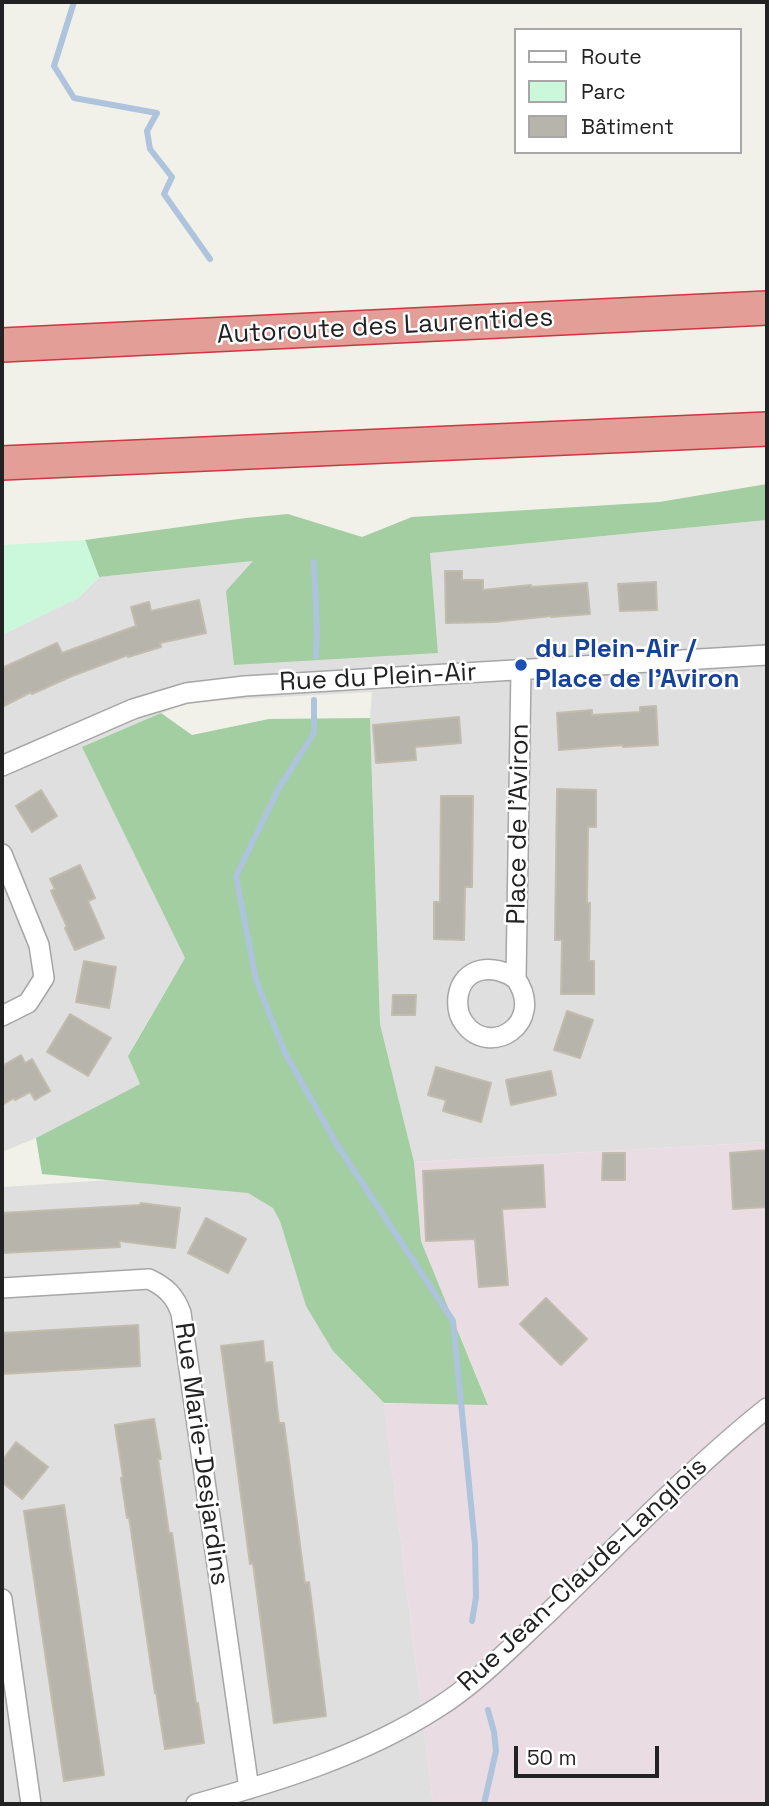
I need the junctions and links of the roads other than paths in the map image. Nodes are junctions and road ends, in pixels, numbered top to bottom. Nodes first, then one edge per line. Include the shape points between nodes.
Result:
1 (767, 308) edge
2 (2, 345) edge
3 (767, 429) edge
4 (2, 463) edge
5 (767, 655) edge
6 (521, 670) junction
7 (2, 766) edge
8 (2, 854) edge
9 (516, 979) dead end
10 (2, 1016) edge
11 (2, 1288) edge
12 (767, 1408) edge
13 (2, 1599) edge
14 (249, 1789) junction
15 (31, 1804) edge
16 (196, 1804) edge

1 - 2 highway, Autoroute des Laurentides
3 - 4 highway
5 - 6 street, Rue du Plein-Air
6 - 7 street, Rue du Plein-Air via 245,686 186,694 134,709
6 - 9 street, Place de l'Aviron
8 - 10 street via 39,945 44,978 28,1003
11 - 14 street, Rue Marie-Desjardins via 149,1279 162,1285 177,1303
12 - 14 street, Rue Jean-Claude-Langlois via 661,1501 495,1663 438,1708 350,1754
13 - 15 street
14 - 16 street, Rue Jean-Claude-Langlois

